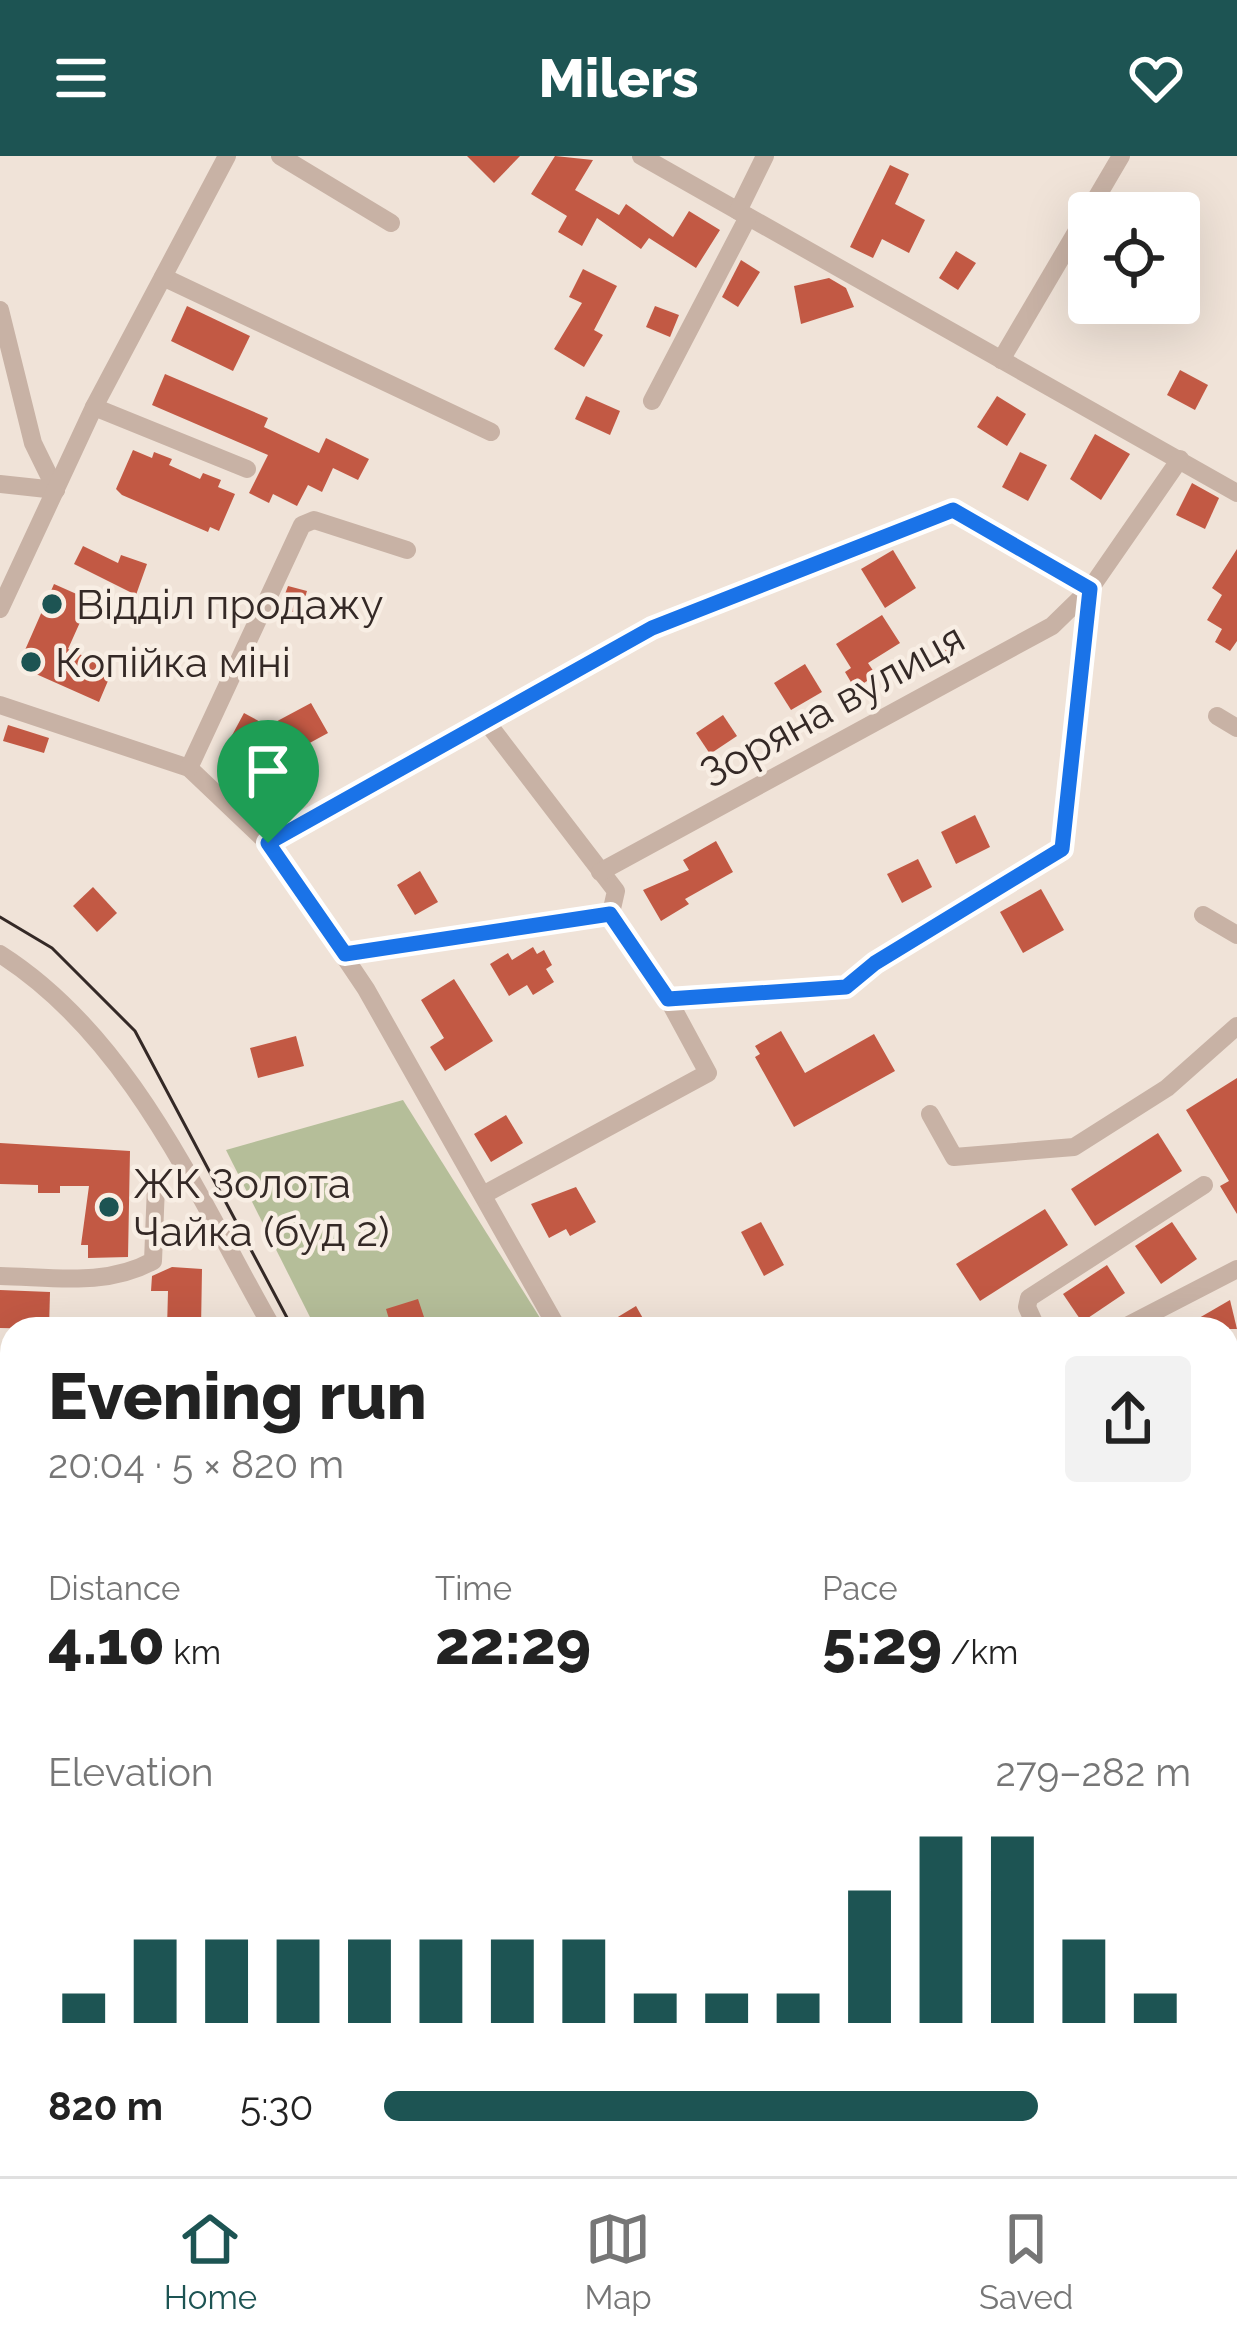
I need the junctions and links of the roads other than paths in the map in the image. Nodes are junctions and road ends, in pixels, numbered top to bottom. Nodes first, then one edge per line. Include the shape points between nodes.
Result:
1 (227, 156) edge
2 (280, 156) edge
3 (641, 156) edge
4 (765, 156) edge
5 (1121, 156) edge
6 (743, 214) junction
7 (391, 223) dead end
8 (163, 277) junction
9 (0, 310) edge
10 (1001, 360) junction
11 (6, 363) edge
12 (652, 401) dead end
13 (94, 407) junction
14 (491, 432) dead end
15 (1180, 459) junction
16 (247, 469) dead end
17 (0, 484) edge
18 (56, 490) junction
19 (1237, 493) edge
20 (407, 550) dead end
21 (1090, 589) junction
22 (0, 608) edge
23 (0, 705) edge
24 (1217, 716) dead end
25 (485, 720) junction
26 (1237, 728) edge
27 (189, 768) junction
28 (268, 843) junction
29 (600, 872) junction
30 (610, 914) junction
31 (1203, 916) dead end
32 (1237, 935) edge
33 (0, 954) edge
34 (345, 954) junction
35 (668, 999) junction
36 (1237, 1026) edge
37 (930, 1114) dead end
38 (1204, 1185) dead end
39 (155, 1186) dead end
40 (483, 1195) junction
41 (1237, 1269) edge
42 (0, 1276) edge
43 (266, 1317) edge
44 (551, 1317) edge
45 (1032, 1317) edge
46 (1143, 1317) edge

1 - 8 street
2 - 7 street
3 - 6 street
4 - 6 street
5 - 10 street
6 - 10 street
6 - 12 street
8 - 13 street
8 - 14 street
9 - 11 street
10 - 15 street
11 - 18 street
13 - 16 street
13 - 18 street
15 - 19 street
15 - 21 street, Зоряна вулиця
17 - 18 street
18 - 22 street
20 - 27 street via 314,520 302,525
21 - 25 street via 953,510 652,628
21 - 29 street, Зоряна вулиця via 1052,626
21 - 35 street via 1062,849 846,987
23 - 27 street
24 - 26 street
25 - 28 street
25 - 29 street
27 - 28 street
28 - 34 street
29 - 30 street via 616,891
30 - 34 street
30 - 35 street
31 - 32 street
33 - 43 street via 55,997 117,1064
34 - 40 street
35 - 40 street via 708,1073
36 - 37 street via 1167,1088 1074,1147 954,1156
38 - 45 street via 1029,1298
39 - 42 street via 153,1261 141,1268 101,1279
40 - 44 street
41 - 46 street

